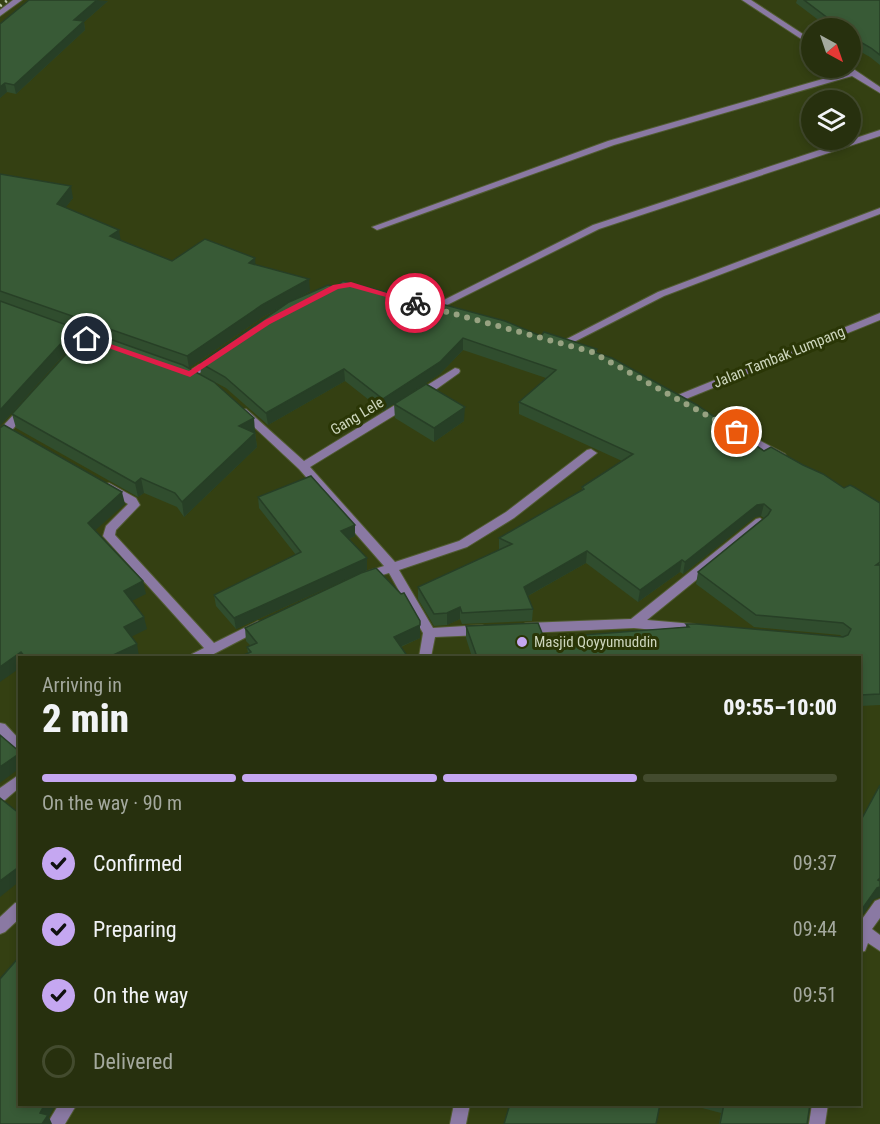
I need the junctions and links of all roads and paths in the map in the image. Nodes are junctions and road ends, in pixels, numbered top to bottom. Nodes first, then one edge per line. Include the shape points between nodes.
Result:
1 (18, 0) edge
2 (746, 0) edge
3 (0, 14) edge
4 (801, 37) edge
5 (861, 77) edge
6 (824, 78) edge
7 (880, 90) edge
8 (880, 133) edge
9 (880, 211) edge
10 (377, 227) dead end
11 (454, 314) edge
12 (880, 316) edge
13 (228, 348) edge
14 (583, 349) edge
15 (455, 371) dead end
16 (205, 383) edge
17 (677, 399) edge
18 (230, 400) edge
19 (28, 405) edge
20 (717, 421) edge
21 (7, 434) edge
22 (591, 453) dead end
23 (787, 460) edge
24 (303, 465) junction
25 (100, 482) edge
26 (760, 522) edge
27 (391, 567) junction
28 (357, 580) edge
29 (273, 619) edge
30 (634, 623) junction
31 (702, 630) edge
32 (429, 633) junction
33 (211, 648) junction
34 (199, 656) edge
35 (425, 656) edge
36 (0, 728) edge
37 (18, 748) edge
38 (18, 781) edge
39 (0, 796) edge
40 (880, 905) edge
41 (18, 910) edge
42 (0, 927) edge
43 (861, 935) edge
44 (880, 944) edge
45 (68, 1106) edge
46 (462, 1106) edge
47 (820, 1106) edge
48 (55, 1124) edge
49 (458, 1124) edge
50 (817, 1124) edge

1 - 3 street
2 - 4 street
5 - 7 street
6 - 10 street via 610,143
8 - 11 street via 596,227 428,307
9 - 14 street via 661,294 558,342
12 - 17 street, Jalan Tambak Lumpang
13 - 16 street via 184,373
15 - 24 street, Gang Lele
18 - 24 street
19 - 21 street
20 - 23 street
22 - 27 street via 510,515 463,544
24 - 27 street
25 - 33 street via 134,505 110,529 109,536
26 - 30 street
27 - 28 street
27 - 32 street
29 - 33 street
30 - 31 street
30 - 32 street
32 - 35 street
33 - 34 street
36 - 37 street
38 - 39 street
40 - 43 street
41 - 42 street
43 - 44 street
45 - 48 street
46 - 49 street
47 - 50 street

